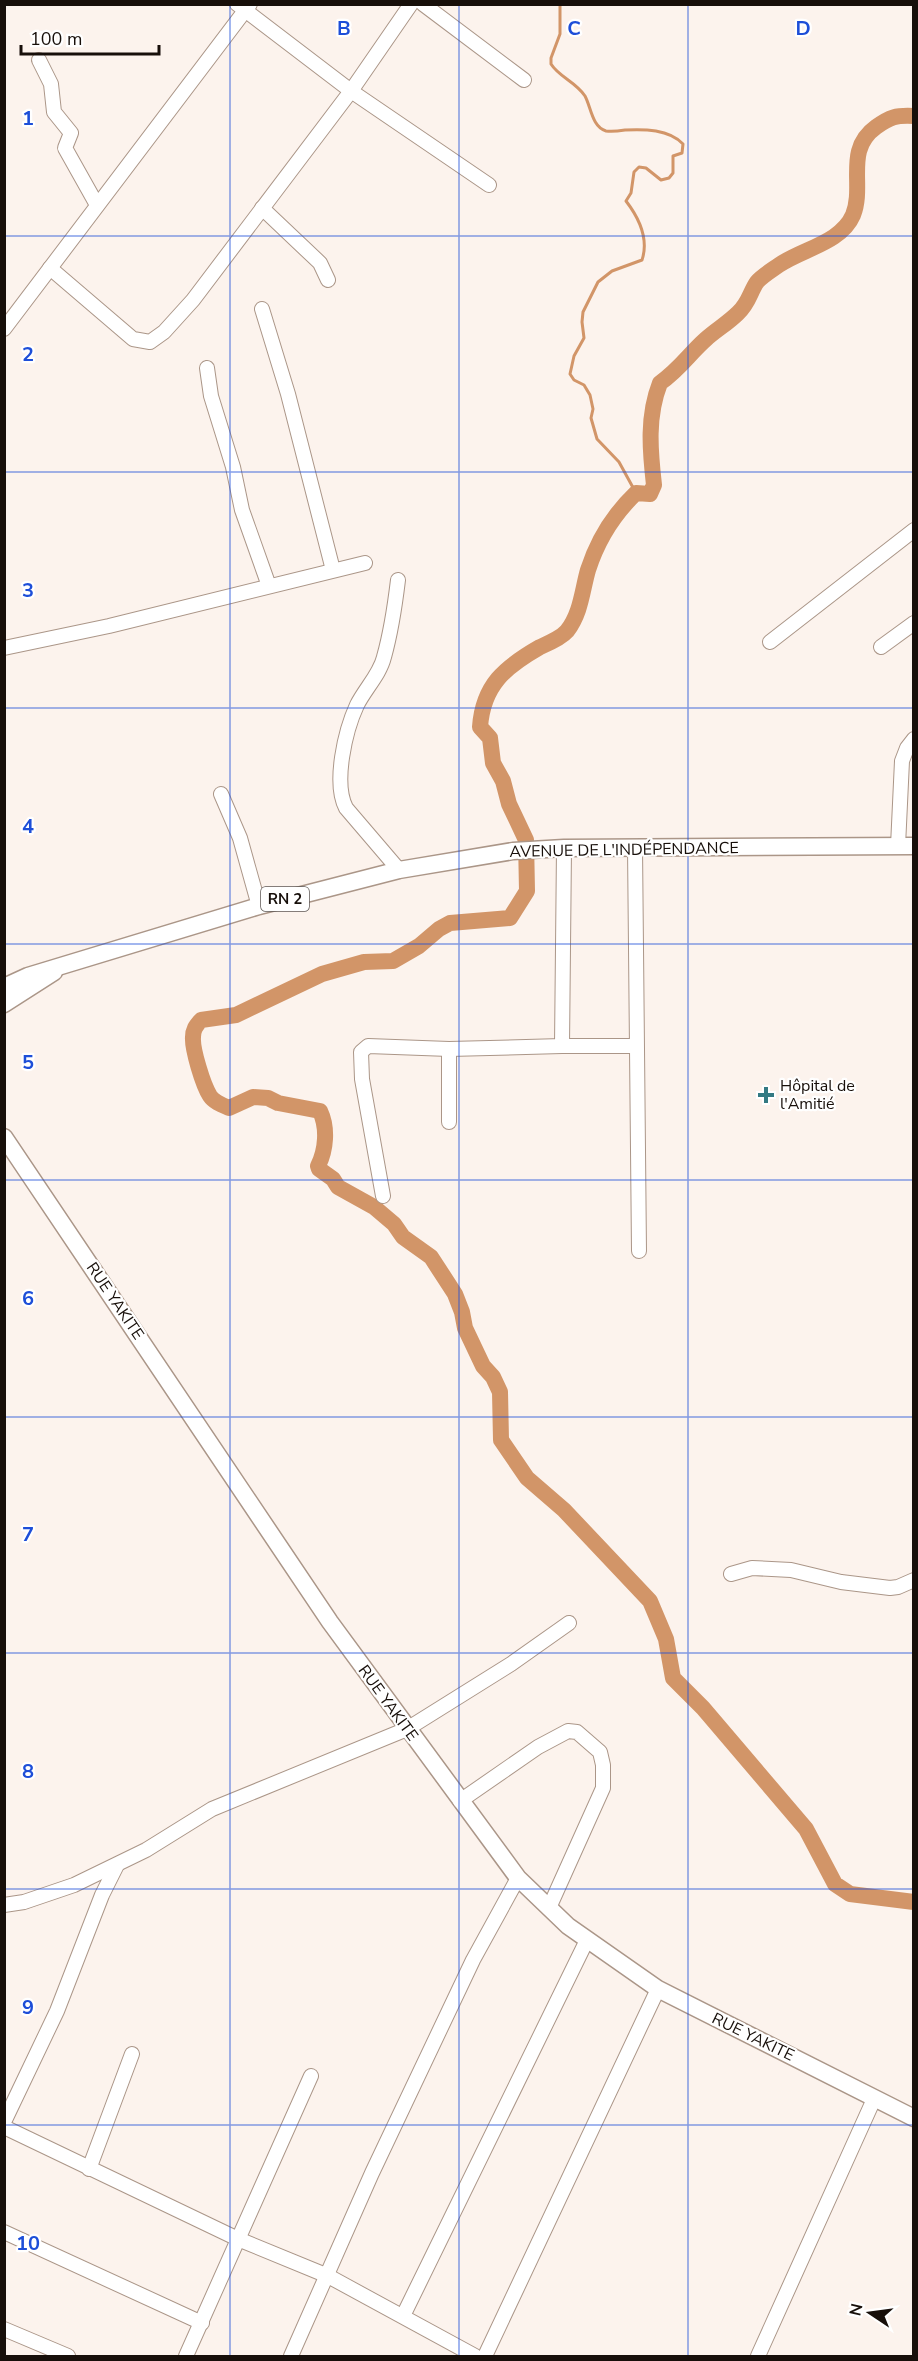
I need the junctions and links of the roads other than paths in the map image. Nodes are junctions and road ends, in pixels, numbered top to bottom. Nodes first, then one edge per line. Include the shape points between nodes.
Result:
1 (411, 4) edge
2 (423, 4) edge
3 (244, 7) edge
4 (39, 60) dead end
5 (524, 80) dead end
6 (351, 91) junction
7 (489, 185) dead end
8 (97, 205) junction
9 (262, 208) junction
10 (50, 268) junction
11 (328, 280) dead end
12 (262, 309) dead end
13 (4, 329) edge
14 (207, 368) dead end
15 (914, 530) edge
16 (365, 563) dead end
17 (333, 570) junction
18 (398, 580) dead end
19 (269, 586) junction
20 (914, 623) edge
21 (770, 642) dead end
22 (4, 648) edge
23 (881, 648) dead end
24 (914, 739) edge
25 (221, 794) dead end
26 (906, 846) edge
27 (635, 847) junction
28 (564, 848) junction
29 (399, 870) junction
30 (259, 906) junction
31 (61, 967) junction
32 (4, 987) edge
33 (4, 1004) edge
34 (562, 1046) junction
35 (636, 1046) junction
36 (449, 1048) junction
37 (449, 1122) dead end
38 (4, 1137) edge
39 (383, 1196) dead end
40 (639, 1251) dead end
41 (731, 1574) dead end
42 (914, 1580) edge
43 (569, 1623) dead end
44 (406, 1729) junction
45 (460, 1801) junction
46 (117, 1865) junction
47 (518, 1878) junction
48 (4, 1905) edge
49 (549, 1908) junction
50 (586, 1940) junction
51 (658, 1989) junction
52 (132, 2054) dead end
53 (311, 2076) dead end
54 (874, 2099) junction
55 (914, 2118) edge
56 (4, 2122) edge
57 (4, 2127) edge
58 (89, 2169) junction
59 (4, 2232) edge
60 (238, 2239) junction
61 (328, 2276) junction
62 (403, 2316) junction
63 (202, 2323) junction
64 (5, 2331) edge
65 (68, 2356) edge
66 (186, 2356) edge
67 (291, 2356) edge
68 (475, 2356) edge
69 (485, 2356) edge
70 (758, 2356) edge

1 - 6 street
2 - 5 street
3 - 6 street
3 - 8 street
4 - 8 street via 51,84 54,112 71,133 65,148
6 - 7 street
6 - 9 street
8 - 10 street
9 - 10 street via 193,300 150,342 133,339
9 - 11 street via 320,263
10 - 13 street
12 - 17 street
14 - 19 street via 242,510
15 - 21 street
16 - 17 street
17 - 19 street
18 - 29 street via 384,658 357,706 344,750 340,783 346,808
19 - 22 street
20 - 23 street
24 - 26 street via 902,761
25 - 30 street via 240,838
26 - 27 main road, AVENUE DE L'INDÉPENDANCE / RN 2
27 - 28 main road, AVENUE DE L'INDÉPENDANCE / RN 2
27 - 35 street
28 - 29 main road, AVENUE DE L'INDÉPENDANCE / RN 2 via 513,850
28 - 34 street
29 - 30 main road, AVENUE DE L'INDÉPENDANCE / RN 2
30 - 31 main road, AVENUE DE L'INDÉPENDANCE / RN 2
31 - 32 main road, AVENUE DE L'INDÉPENDANCE / RN 2
31 - 33 main road, AVENUE DE L'INDÉPENDANCE / RN 2
34 - 35 street
34 - 36 street
35 - 40 street
36 - 37 street
36 - 39 street via 368,1046 361,1052 362,1079
38 - 44 main road, RUE YAKITE
41 - 42 street via 752,1568 791,1570 890,1588
43 - 44 street
44 - 45 main road, RUE YAKITE
44 - 46 street via 212,1809
45 - 47 main road, RUE YAKITE
45 - 49 street via 568,1731 577,1732 600,1752 603,1788
46 - 48 street via 74,1885
46 - 56 street via 57,2011
47 - 49 main road, RUE YAKITE
47 - 61 street via 473,1960
49 - 50 main road, RUE YAKITE
50 - 51 main road, RUE YAKITE
50 - 62 street
51 - 54 main road, RUE YAKITE
51 - 69 street
52 - 58 street
53 - 60 street
54 - 55 main road, RUE YAKITE
54 - 70 street
57 - 58 street
58 - 60 street
59 - 63 street
60 - 61 street
60 - 63 street
61 - 62 street
61 - 67 street
62 - 68 street
63 - 66 street
64 - 65 street

